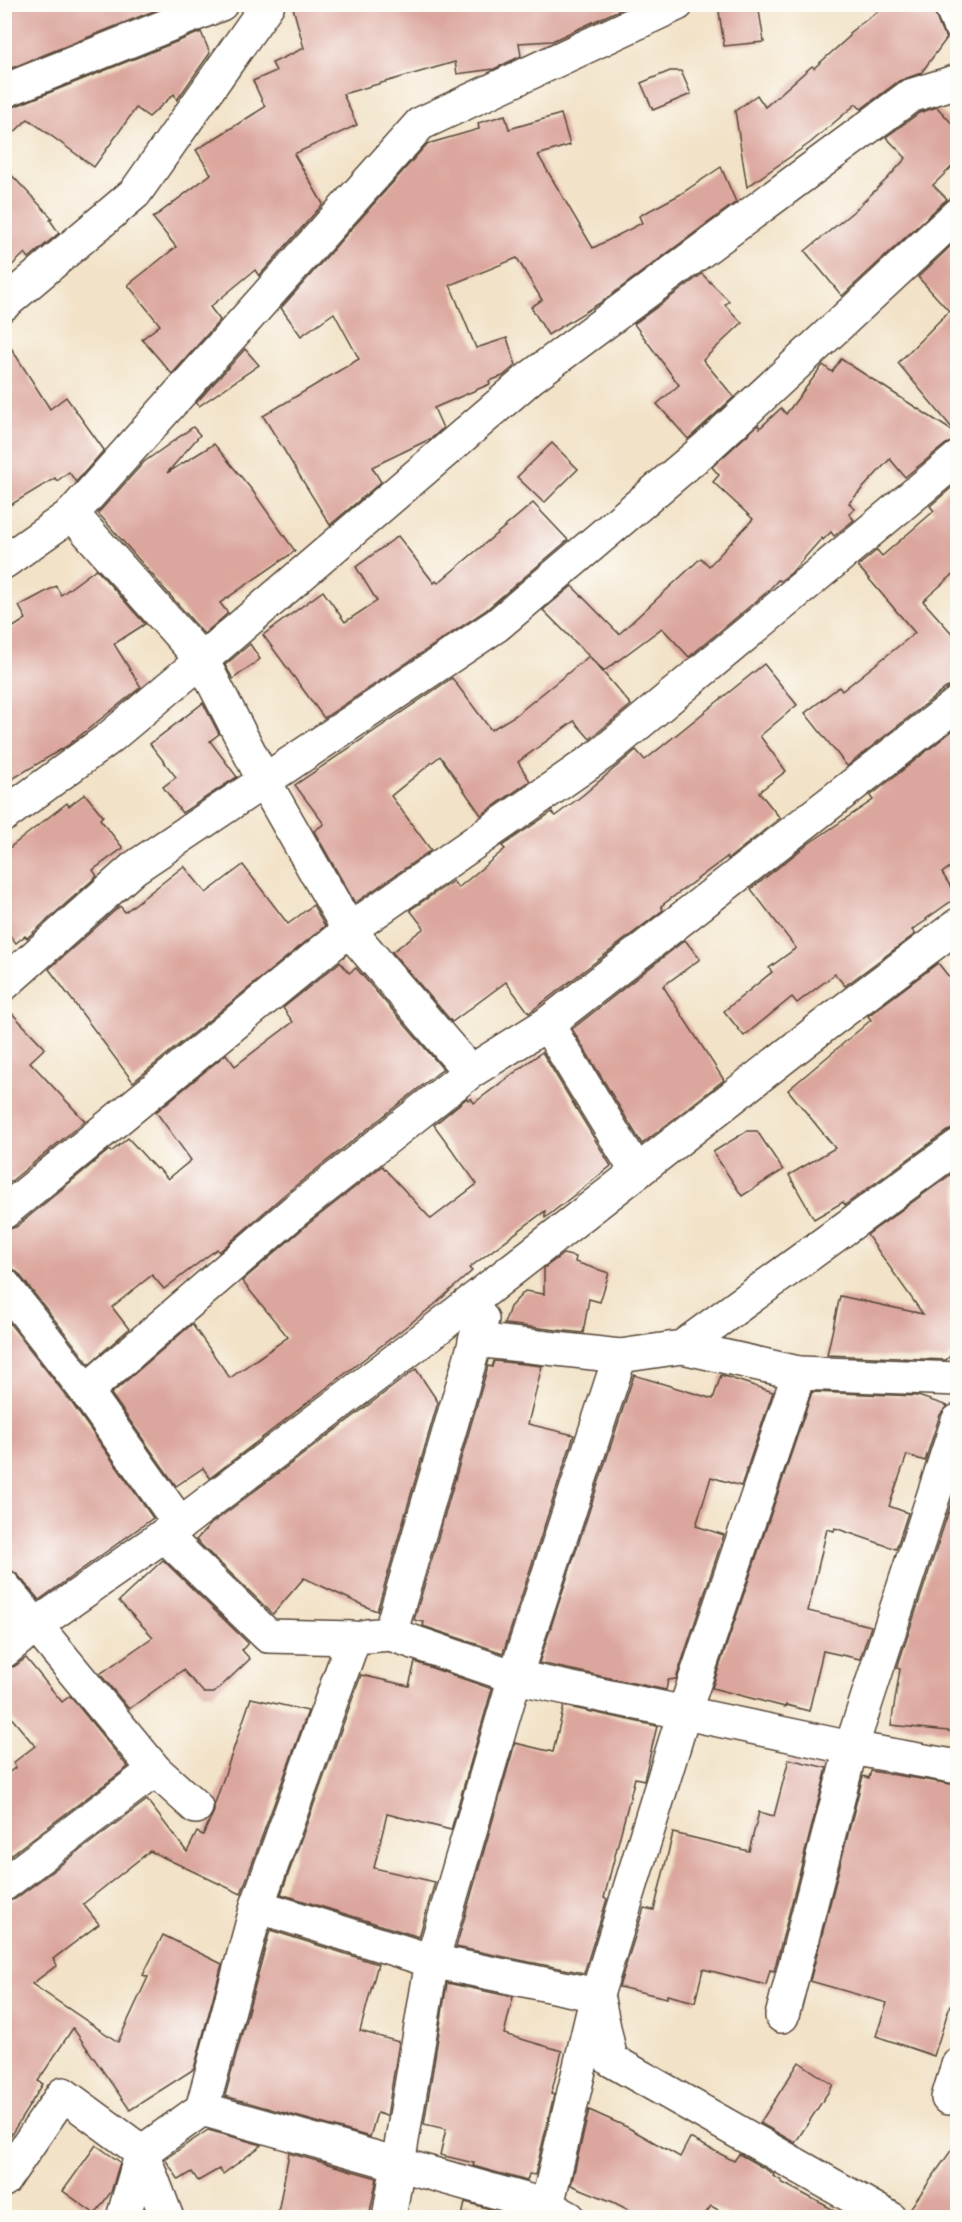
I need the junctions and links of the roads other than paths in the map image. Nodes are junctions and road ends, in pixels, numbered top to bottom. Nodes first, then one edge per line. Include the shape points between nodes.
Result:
1 (221, 4) edge
2 (268, 4) edge
3 (677, 4) edge
4 (950, 4) edge
5 (957, 23) edge
6 (957, 81) edge
7 (4, 91) edge
8 (957, 214) edge
9 (4, 304) edge
10 (957, 459) edge
11 (72, 514) junction
12 (4, 562) edge
13 (202, 660) junction
14 (957, 703) edge
15 (264, 781) junction
16 (4, 815) edge
17 (957, 925) edge
18 (349, 930) junction
19 (4, 984) edge
20 (547, 1024) junction
21 (470, 1072) junction
22 (957, 1146) edge
23 (636, 1172) junction
24 (4, 1212) edge
25 (496, 1281) junction
26 (4, 1285) edge
27 (475, 1340) junction
28 (681, 1347) junction
29 (620, 1356) junction
30 (799, 1373) junction
31 (957, 1379) edge
32 (86, 1391) junction
33 (957, 1421) edge
34 (172, 1529) junction
35 (4, 1587) edge
36 (36, 1626) junction
37 (390, 1634) junction
38 (354, 1638) junction
39 (4, 1651) edge
40 (515, 1677) junction
41 (684, 1713) junction
42 (851, 1748) junction
43 (957, 1767) edge
44 (155, 1770) junction
45 (196, 1807) dead end
46 (4, 1884) edge
47 (257, 1906) junction
48 (432, 1961) junction
49 (597, 1995) junction
50 (782, 2016) dead end
51 (957, 2065) edge
52 (948, 2098) dead end
53 (202, 2109) junction
54 (142, 2152) junction
55 (397, 2164) junction
56 (4, 2180) edge
57 (553, 2214) edge
58 (123, 2217) edge
59 (166, 2217) edge
60 (389, 2217) edge
61 (891, 2217) edge

1 - 7 street
2 - 9 street via 135,193
3 - 11 street via 420,124
4 - 5 street
6 - 13 street via 910,96 530,378
8 - 15 street via 706,448 497,625
10 - 18 street via 603,753
11 - 12 street
11 - 13 street
13 - 15 street
13 - 16 street via 108,739
14 - 20 street
15 - 18 street
15 - 19 street via 134,868
17 - 23 street
18 - 21 street
18 - 24 street
20 - 21 street
20 - 23 street
21 - 32 street via 296,1210
22 - 28 street
23 - 25 street
25 - 27 street
25 - 34 street
26 - 32 street
27 - 29 street
27 - 37 street
28 - 29 street
28 - 30 street
29 - 40 street
30 - 31 street
30 - 41 street
32 - 34 street
33 - 42 street
34 - 36 street
34 - 38 street via 268,1636
35 - 36 street
36 - 39 street
36 - 44 street
37 - 38 street
37 - 40 street
38 - 47 street
40 - 41 street
40 - 48 street
41 - 42 street
41 - 49 street
42 - 43 street
42 - 50 street
44 - 45 street
44 - 46 street
47 - 48 street
47 - 53 street
48 - 49 street
48 - 55 street
49 - 57 street
49 - 61 street via 611,2060
51 - 52 street
53 - 54 street
53 - 55 street
54 - 56 street via 63,2094
54 - 58 street
54 - 59 street
55 - 57 street
55 - 60 street

